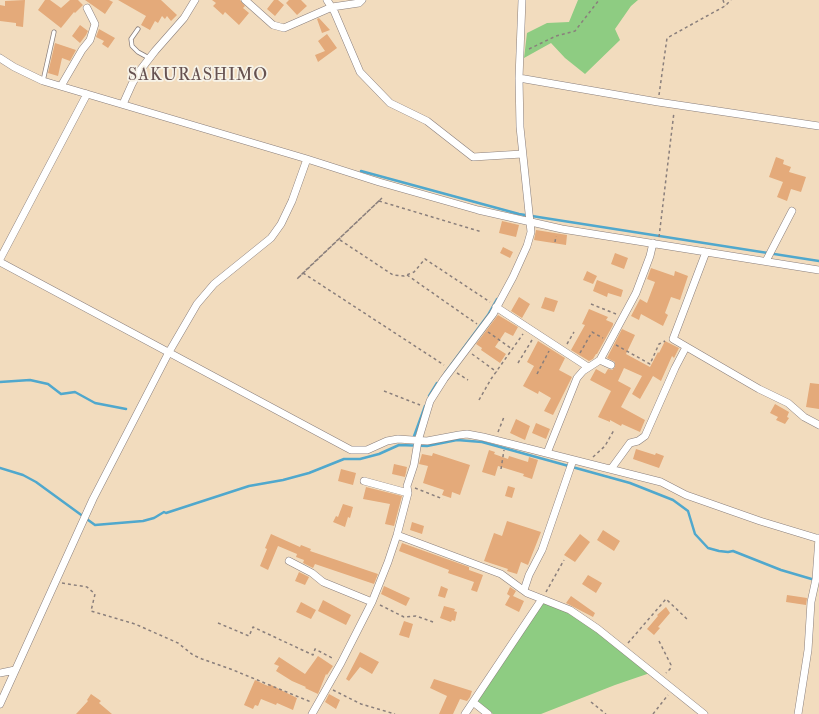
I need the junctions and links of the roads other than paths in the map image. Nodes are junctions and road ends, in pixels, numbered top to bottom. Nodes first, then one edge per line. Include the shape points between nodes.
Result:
1 (195, 0) edge
2 (245, 0) edge
3 (328, 0) edge
4 (362, 0) edge
5 (522, 0) edge
6 (332, 7) junction
7 (87, 8) dead end
8 (138, 29) dead end
9 (54, 32) dead end
10 (0, 58) edge
11 (149, 58) junction
12 (519, 78) junction
13 (43, 81) junction
14 (61, 86) junction
15 (87, 94) junction
16 (123, 104) junction
17 (819, 126) edge
18 (522, 154) junction
19 (307, 159) junction
20 (792, 211) dead end
21 (530, 222) junction
22 (656, 244) junction
23 (706, 252) junction
24 (0, 259) edge
25 (766, 261) junction
26 (0, 262) edge
27 (819, 270) edge
28 (496, 306) junction
29 (686, 347) junction
30 (169, 352) junction
31 (600, 360) junction
32 (611, 365) dead end
33 (588, 367) junction
34 (819, 425) edge
35 (418, 441) junction
36 (547, 453) junction
37 (573, 460) junction
38 (611, 469) junction
39 (364, 481) dead end
40 (408, 489) junction
41 (397, 535) junction
42 (819, 539) edge
43 (289, 561) dead end
44 (524, 590) junction
45 (542, 599) junction
46 (372, 602) junction
47 (15, 670) junction
48 (0, 673) edge
49 (473, 702) junction
50 (0, 704) edge
51 (312, 714) edge
52 (465, 714) edge
53 (488, 714) edge
54 (704, 714) edge
55 (798, 714) edge

1 - 11 street via 184,18
2 - 6 street via 273,25 284,28
3 - 6 street
4 - 6 street via 358,3
5 - 12 street
6 - 18 street via 360,72 390,103 427,121 473,157
7 - 14 street via 95,24 90,40
8 - 11 lane via 131,39 132,46
9 - 13 lane
10 - 13 street
11 - 16 street via 132,84
12 - 17 street
12 - 18 street
13 - 14 street
14 - 15 street
15 - 16 street
15 - 24 street
16 - 19 street
18 - 21 street
19 - 21 street via 478,210
19 - 30 street via 292,201 271,238 227,272 203,295
20 - 25 street
21 - 22 street
21 - 28 street via 531,232 527,246
22 - 23 street
22 - 31 street via 636,293
23 - 25 street
23 - 29 street via 673,339
25 - 27 street
26 - 30 street
28 - 33 street
28 - 35 street via 493,314 436,390
29 - 34 street via 788,403 804,417
29 - 38 street via 645,436 630,443
30 - 35 street via 351,450 367,450 393,440
30 - 47 street via 93,499
31 - 32 street
31 - 33 street
33 - 36 street via 577,378
35 - 36 street via 467,434
35 - 40 street
36 - 37 street
37 - 38 street
37 - 44 street via 542,550
38 - 42 street via 661,482 686,495
39 - 40 street
40 - 41 street
41 - 44 street via 501,574
41 - 46 street
42 - 55 street via 808,650
43 - 46 street via 324,582
44 - 45 street
45 - 49 street
45 - 54 street via 570,610 598,629
46 - 51 street
47 - 48 street
47 - 50 street
49 - 52 street
49 - 53 street

